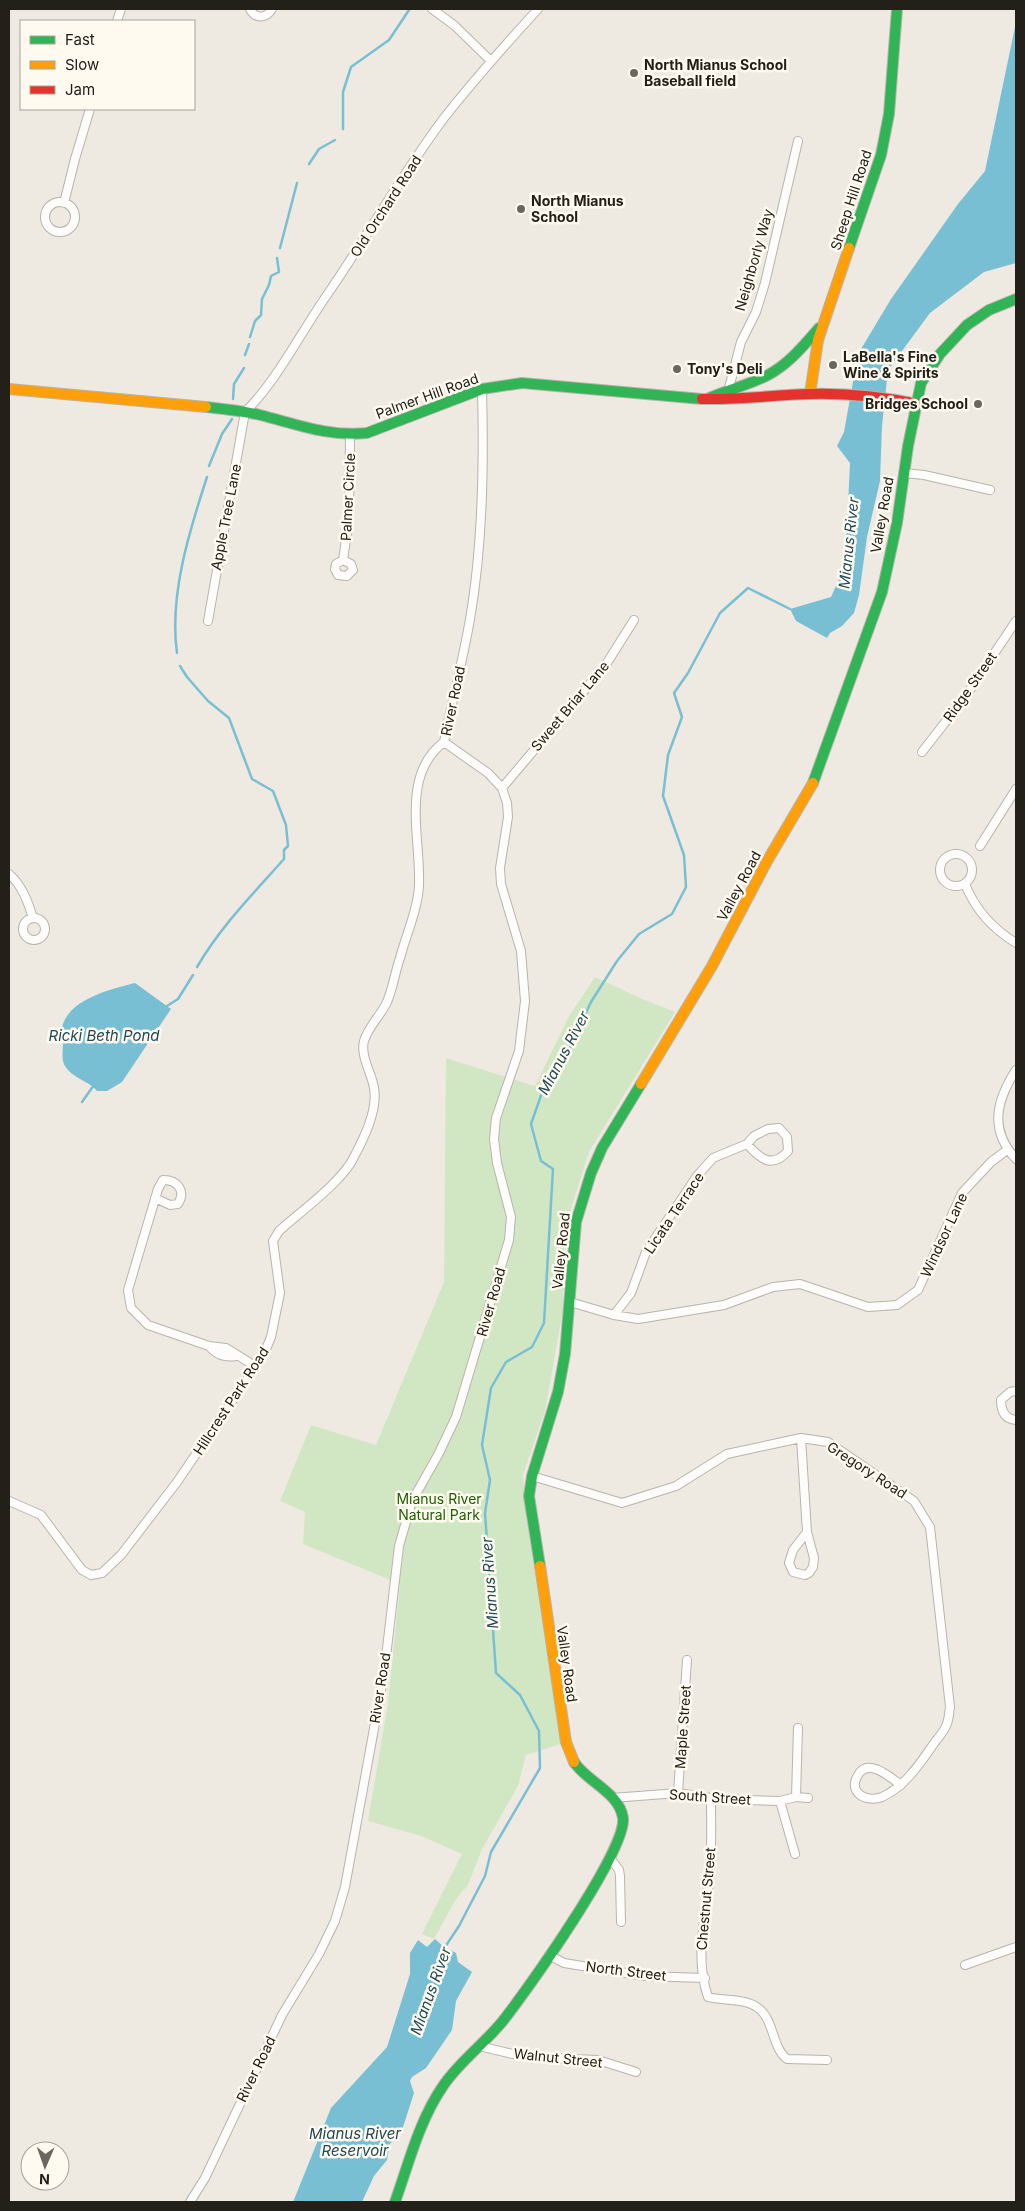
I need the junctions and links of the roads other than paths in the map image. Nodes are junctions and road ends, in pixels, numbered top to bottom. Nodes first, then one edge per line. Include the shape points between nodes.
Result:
1 (250, 9) edge
2 (272, 9) edge
3 (432, 9) edge
4 (538, 9) edge
5 (897, 9) edge
6 (491, 61) junction
7 (90, 110) edge
8 (798, 141) dead end
9 (64, 203) dead end
10 (1016, 299) edge
11 (825, 322) junction
12 (9, 388) edge
13 (729, 388) junction
14 (482, 389) junction
15 (810, 394) junction
16 (706, 399) junction
17 (917, 404) junction
18 (245, 412) junction
19 (350, 435) junction
20 (904, 473) junction
21 (990, 490) dead end
22 (344, 560) dead end
23 (634, 620) dead end
24 (208, 621) dead end
25 (1016, 621) edge
26 (444, 742) junction
27 (922, 752) dead end
28 (502, 788) junction
29 (1016, 790) edge
30 (980, 846) dead end
31 (9, 874) edge
32 (965, 884) junction
33 (33, 918) dead end
34 (1016, 944) edge
35 (1016, 1070) edge
36 (747, 1144) junction
37 (1007, 1150) junction
38 (1016, 1159) edge
39 (155, 1198) dead end
40 (570, 1302) junction
41 (614, 1315) junction
42 (256, 1366) junction
43 (1016, 1391) edge
44 (1016, 1420) edge
45 (801, 1438) junction
46 (532, 1476) junction
47 (9, 1501) edge
48 (807, 1532) junction
49 (687, 1660) dead end
50 (798, 1728) dead end
51 (901, 1785) junction
52 (678, 1793) junction
53 (796, 1797) junction
54 (612, 1798) junction
55 (711, 1798) junction
56 (808, 1798) dead end
57 (780, 1801) junction
58 (796, 1854) dead end
59 (610, 1858) junction
60 (621, 1922) dead end
61 (1016, 1947) edge
62 (549, 1955) junction
63 (965, 1965) dead end
64 (705, 1978) junction
65 (479, 2046) junction
66 (827, 2060) dead end
67 (636, 2072) dead end
68 (190, 2202) edge
69 (395, 2202) edge

1 - 2 street via 260,16
3 - 6 street via 454,25
4 - 6 street, Old Orchard Road
5 - 11 street, Sheep Hill Road via 890,97 881,155
6 - 18 street, Old Orchard Road via 444,118 261,396
7 - 9 street
8 - 13 street, Neighborly Way via 765,283 756,312 741,342
10 - 17 street, Valley Road via 988,310 953,338 921,383
11 - 13 street via 800,350 768,374
11 - 15 street, Sheep Hill Road via 818,340
12 - 18 street, Palmer Hill Road
13 - 16 street
14 - 16 street, Palmer Hill Road via 522,383
14 - 19 street, Palmer Hill Road via 367,433
14 - 26 street, River Road via 477,555 470,618
15 - 16 street, Palmer Hill Road via 739,400
15 - 17 street, Palmer Hill Road via 894,399
17 - 20 street, Valley Road
18 - 19 street, Palmer Hill Road
18 - 24 street, Apple Tree Lane
19 - 22 street, Palmer Circle via 349,519
20 - 21 street via 924,474
20 - 40 street, Valley Road via 882,592 816,778 766,863 712,966 602,1148 582,1197 576,1222
23 - 28 street, Sweet Briar Lane via 605,666
25 - 27 street, Ridge Street via 965,697
26 - 28 street, River Road via 488,773
26 - 42 street, Hillcrest Park Road via 432,751 425,762 417,790 419,886 415,906 387,1003 364,1039 364,1055 374,1090 367,1129 347,1170 279,1231 273,1241 280,1293 271,1337
28 - 68 street, River Road via 508,817 500,868 501,884 521,951 525,1001 519,1051 496,1118 494,1139 496,1163 511,1217 509,1240 456,1417 412,1501 399,1546 384,1674 345,1887 335,1921 282,2015 205,2178
29 - 30 street
31 - 33 street via 27,900
32 - 32 street via 972,871 968,860 958,855 947,857 940,867 942,878 954,886
32 - 34 street via 989,923
35 - 37 street via 1006,1086 998,1112 998,1126
36 - 36 street, Licata Terrace via 754,1136 779,1128 787,1138 788,1151 781,1159 769,1161 759,1157
36 - 41 street, Licata Terrace via 713,1158 697,1176 646,1252 631,1293
37 - 38 street
37 - 41 street, Windsor Lane via 962,1193 918,1290 897,1305 868,1307 800,1284 773,1287 724,1305 638,1318
39 - 42 street via 128,1290 131,1308 148,1325 209,1346 226,1348
40 - 41 street
40 - 46 street, Valley Road via 558,1392
42 - 47 street, Hillcrest Park Road via 166,1497 121,1555 102,1573 91,1575 82,1570 41,1515
43 - 44 street via 1001,1400 1003,1413
45 - 46 street, Gregory Road via 727,1454 676,1486 622,1503
45 - 48 street
45 - 51 street, Gregory Road via 828,1442 914,1501 930,1527 950,1707 946,1726
46 - 54 street, Valley Road via 529,1496 532,1521 566,1742 578,1768
48 - 48 street via 814,1558 813,1567 809,1573 800,1575 793,1572 789,1563 793,1550
49 - 52 street, Maple Street
50 - 53 street
51 - 51 street, Gregory Road via 884,1796 868,1800 856,1789 858,1773 872,1768
52 - 54 street, South Street
52 - 55 street, South Street
53 - 56 street, South Street
53 - 57 street, South Street
54 - 59 street, Valley Road via 621,1812 623,1824
55 - 57 street, South Street
55 - 64 street, Chestnut Street via 710,1867 701,1938
57 - 58 street
59 - 60 street via 619,1870
59 - 62 street, Valley Road
61 - 63 street
62 - 64 street, North Street via 564,1963 644,1976
62 - 65 street, Valley Road via 500,2024
64 - 66 street, Chestnut Street via 708,1997 760,2008 782,2055 787,2059
65 - 67 street, Walnut Street via 545,2058 598,2060
65 - 69 street, Valley Road via 442,2086

